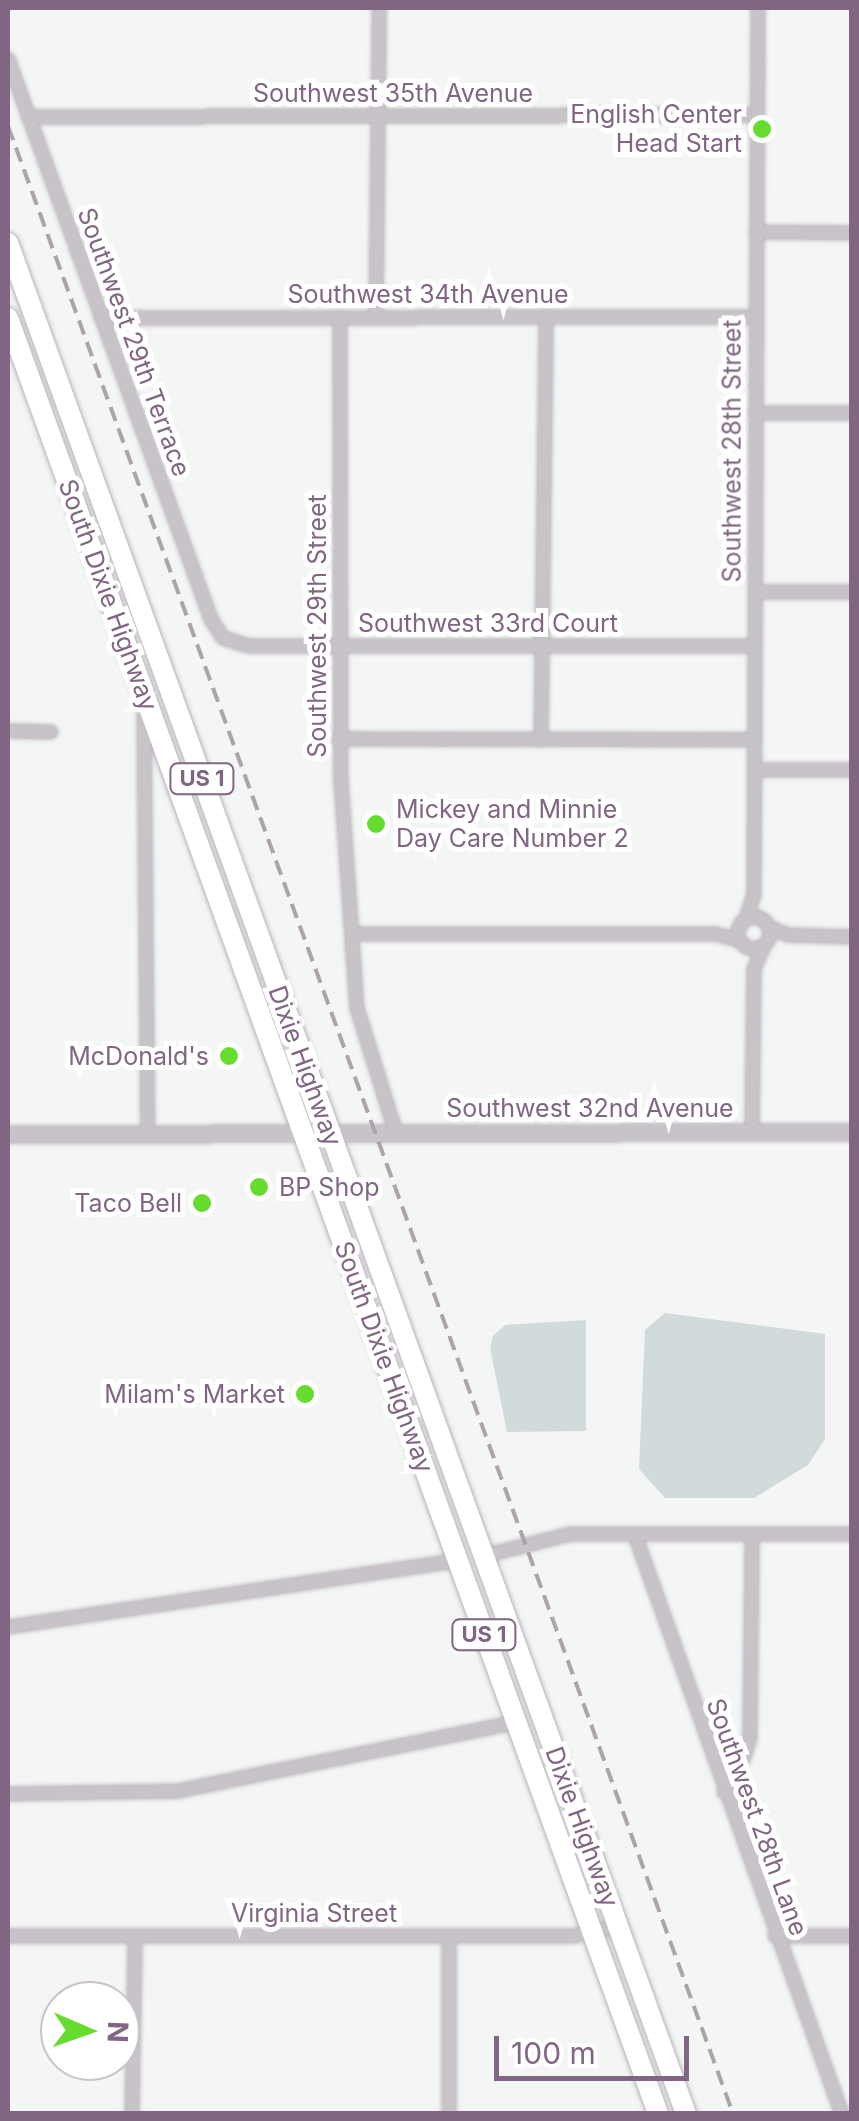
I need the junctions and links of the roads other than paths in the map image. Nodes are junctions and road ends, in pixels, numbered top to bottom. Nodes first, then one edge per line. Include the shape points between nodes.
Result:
1 (378, 8) edge
2 (758, 8) edge
3 (8, 58) edge
4 (757, 114) junction
5 (378, 116) junction
6 (28, 117) junction
7 (756, 232) junction
8 (852, 232) edge
9 (8, 243) edge
10 (546, 316) junction
11 (340, 317) junction
12 (376, 317) junction
13 (8, 318) edge
14 (101, 318) junction
15 (755, 318) junction
16 (852, 413) edge
17 (755, 414) junction
18 (754, 592) junction
19 (852, 592) edge
20 (224, 638) joint
21 (337, 645) junction
22 (545, 646) junction
23 (754, 646) junction
24 (144, 698) junction
25 (8, 732) edge
26 (51, 732) dead end
27 (339, 740) junction
28 (541, 740) junction
29 (754, 740) junction
30 (754, 770) junction
31 (852, 770) edge
32 (171, 772) junction
33 (146, 785) junction
34 (754, 894) junction
35 (766, 924) junction
36 (743, 933) junction
37 (354, 934) junction
38 (788, 934) junction
39 (852, 937) edge
40 (766, 944) junction
41 (754, 969) junction
42 (302, 1132) junction
43 (329, 1132) junction
44 (752, 1132) junction
45 (852, 1132) edge
46 (148, 1133) junction
47 (396, 1133) junction
48 (8, 1134) edge
49 (635, 1534) junction
50 (752, 1534) junction
51 (852, 1534) edge
52 (484, 1556) junction
53 (458, 1561) junction
54 (8, 1626) edge
55 (516, 1722) junction
56 (724, 1792) junction
57 (8, 1794) edge
58 (618, 1926) junction
59 (592, 1933) junction
60 (8, 1936) edge
61 (135, 1936) junction
62 (449, 1936) junction
63 (775, 1936) junction
64 (852, 1936) edge
65 (646, 2079) junction
66 (132, 2114) edge
67 (449, 2114) edge
68 (644, 2114) edge
69 (658, 2114) edge
70 (686, 2114) edge
71 (842, 2114) edge

1 - 5 street
2 - 4 street, Southwest 28th Street
3 - 6 street, Southwest 29th Terrace
4 - 5 street, Southwest 35th Avenue
4 - 7 street, Southwest 28th Street
5 - 6 street, Southwest 35th Avenue
5 - 12 street
6 - 14 street, Southwest 29th Terrace
7 - 8 street
7 - 15 street, Southwest 28th Street
9 - 43 highway, Dixie Highway / US 1
10 - 12 street, Southwest 34th Avenue
10 - 15 street, Southwest 34th Avenue
10 - 22 street
11 - 12 street, Southwest 34th Avenue
11 - 14 street, Southwest 34th Avenue
11 - 21 street, Southwest 29th Street
13 - 24 highway, South Dixie Highway / US 1
14 - 20 street, Southwest 29th Terrace via 210,618
15 - 17 street, Southwest 28th Street
16 - 17 street
17 - 18 street, Southwest 28th Street
18 - 19 street
18 - 23 street, Southwest 28th Street
20 - 21 street, Southwest 33rd Court via 250,646
21 - 22 street, Southwest 33rd Court
21 - 27 street, Southwest 29th Street
22 - 23 street, Southwest 33rd Court
22 - 28 street
23 - 29 street, Southwest 28th Street
24 - 32 highway, South Dixie Highway / US 1
24 - 33 street
25 - 26 street
27 - 28 street
27 - 37 street, Southwest 29th Street
28 - 29 street
29 - 30 street, Southwest 28th Street
30 - 31 street
30 - 34 street, Southwest 28th Street
32 - 33 street
32 - 42 highway, South Dixie Highway / US 1
33 - 46 street
34 - 35 street, Southwest 28th Street
34 - 36 street, Southwest 28th Street
35 - 36 street
35 - 38 street
35 - 40 street, Southwest 28th Street
36 - 37 street
36 - 40 street
36 - 41 street, Southwest 28th Street
37 - 47 street via 359,1022
38 - 39 street
38 - 40 street
40 - 41 street, Southwest 28th Street
41 - 44 street, Southwest 28th Street
42 - 43 street, Southwest 32nd Avenue
42 - 46 street, Southwest 32nd Avenue
42 - 53 highway, South Dixie Highway / US 1
43 - 47 street, Southwest 32nd Avenue
43 - 52 highway, Dixie Highway / US 1
44 - 45 street, Southwest 32nd Avenue
44 - 47 street, Southwest 32nd Avenue
46 - 48 street, Southwest 32nd Avenue
49 - 50 street
49 - 52 street via 550,1536
49 - 56 street, Southwest 28th Lane
50 - 51 street
50 - 56 street via 750,1737
52 - 58 highway, Dixie Highway / US 1
53 - 54 street
53 - 55 highway, South Dixie Highway / US 1
55 - 57 street via 178,1791
55 - 59 highway, South Dixie Highway / US 1
56 - 63 street, Southwest 28th Lane
58 - 59 street, Virginia Street
58 - 70 highway, Dixie Highway / US 1
59 - 62 street, Virginia Street
59 - 65 highway, South Dixie Highway / US 1
60 - 61 street, Virginia Street
61 - 62 street, Virginia Street
61 - 66 street
62 - 67 street
63 - 64 street
63 - 71 street, Southwest 28th Lane
65 - 68 street
65 - 69 highway, South Dixie Highway / US 1

